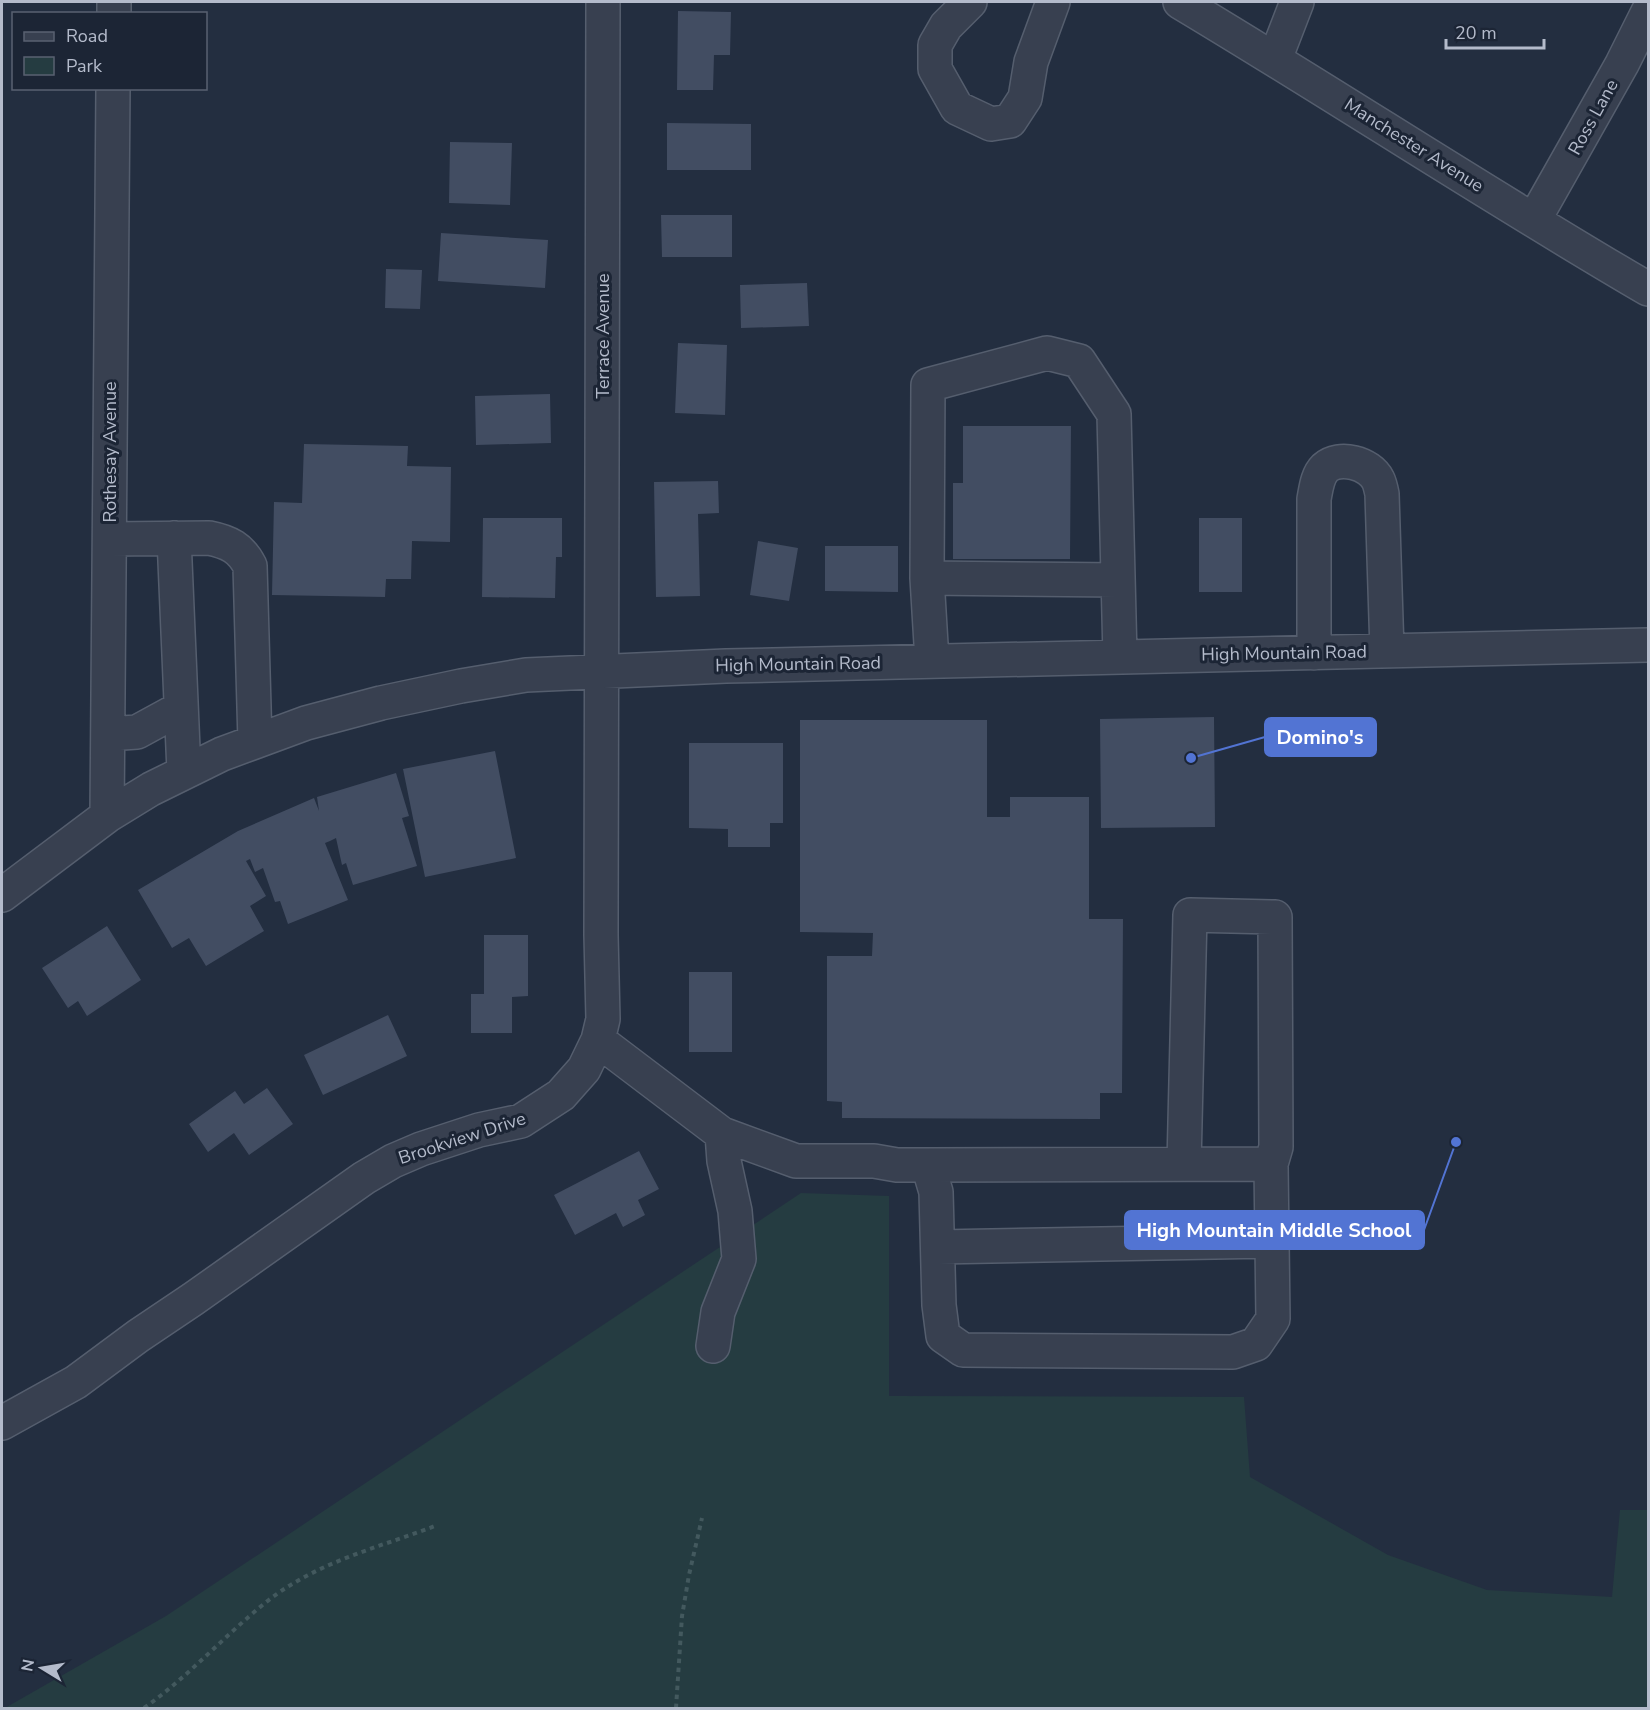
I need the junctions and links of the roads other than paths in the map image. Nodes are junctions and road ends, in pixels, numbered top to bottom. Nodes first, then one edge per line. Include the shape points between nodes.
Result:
1 (603, 2) edge
2 (970, 2) edge
3 (1053, 2) edge
4 (1180, 2) edge
5 (1297, 2) edge
6 (1648, 12) edge
7 (1275, 59) junction
8 (113, 90) edge
9 (1534, 220) junction
10 (1648, 289) edge
11 (174, 538) junction
12 (110, 540) junction
13 (927, 578) junction
14 (1118, 580) junction
15 (1648, 645) edge
16 (1387, 651) junction
17 (1314, 652) junction
18 (1120, 657) junction
19 (932, 661) junction
20 (602, 671) junction
21 (181, 708) junction
22 (108, 734) junction
23 (255, 742) junction
24 (184, 772) junction
25 (107, 816) junction
26 (2, 895) edge
27 (598, 1040) junction
28 (722, 1134) junction
29 (1184, 1164) junction
30 (1271, 1164) junction
31 (928, 1165) junction
32 (1273, 1241) junction
33 (938, 1247) junction
34 (713, 1346) dead end
35 (2, 1423) edge

1 - 20 street, Terrace Avenue
2 - 3 street via 946,26 935,45 935,69 957,108 991,123 1010,121 1025,98 1031,62
4 - 7 street, Manchester Avenue
5 - 7 street
6 - 9 street, Ross Lane
7 - 9 street, Manchester Avenue
8 - 12 street, Rothesay Avenue
9 - 10 street, Manchester Avenue
11 - 12 street
11 - 21 street
11 - 23 street via 223,541 237,547 250,566
12 - 22 street, Rothesay Avenue
13 - 14 street
13 - 14 street via 928,386 1047,353 1079,361 1114,414
13 - 19 street
14 - 18 street
15 - 16 street, High Mountain Road
16 - 17 street, High Mountain Road
16 - 17 street via 1378,478 1349,461 1336,461 1324,469 1314,499
17 - 18 street, High Mountain Road
18 - 19 street, High Mountain Road
19 - 20 street, High Mountain Road
20 - 23 street, High Mountain Road via 526,675 461,686 306,723
20 - 27 street, Brookview Drive via 603,1019
21 - 22 street via 137,732
21 - 24 street
22 - 25 street, Rothesay Avenue
23 - 24 street, High Mountain Road
24 - 25 street, High Mountain Road
25 - 26 street, High Mountain Road
27 - 28 street
27 - 35 street, Brookview Drive via 584,1069 561,1095 531,1116 393,1161 76,1382
28 - 31 street via 796,1161
28 - 34 street via 740,1259 718,1312
29 - 30 street
29 - 30 street via 1190,915 1275,917 1276,1147
29 - 31 street
30 - 32 street
31 - 33 street via 936,1192
32 - 33 street
32 - 33 street via 1273,1319 1256,1344 1233,1352 963,1350 944,1336

